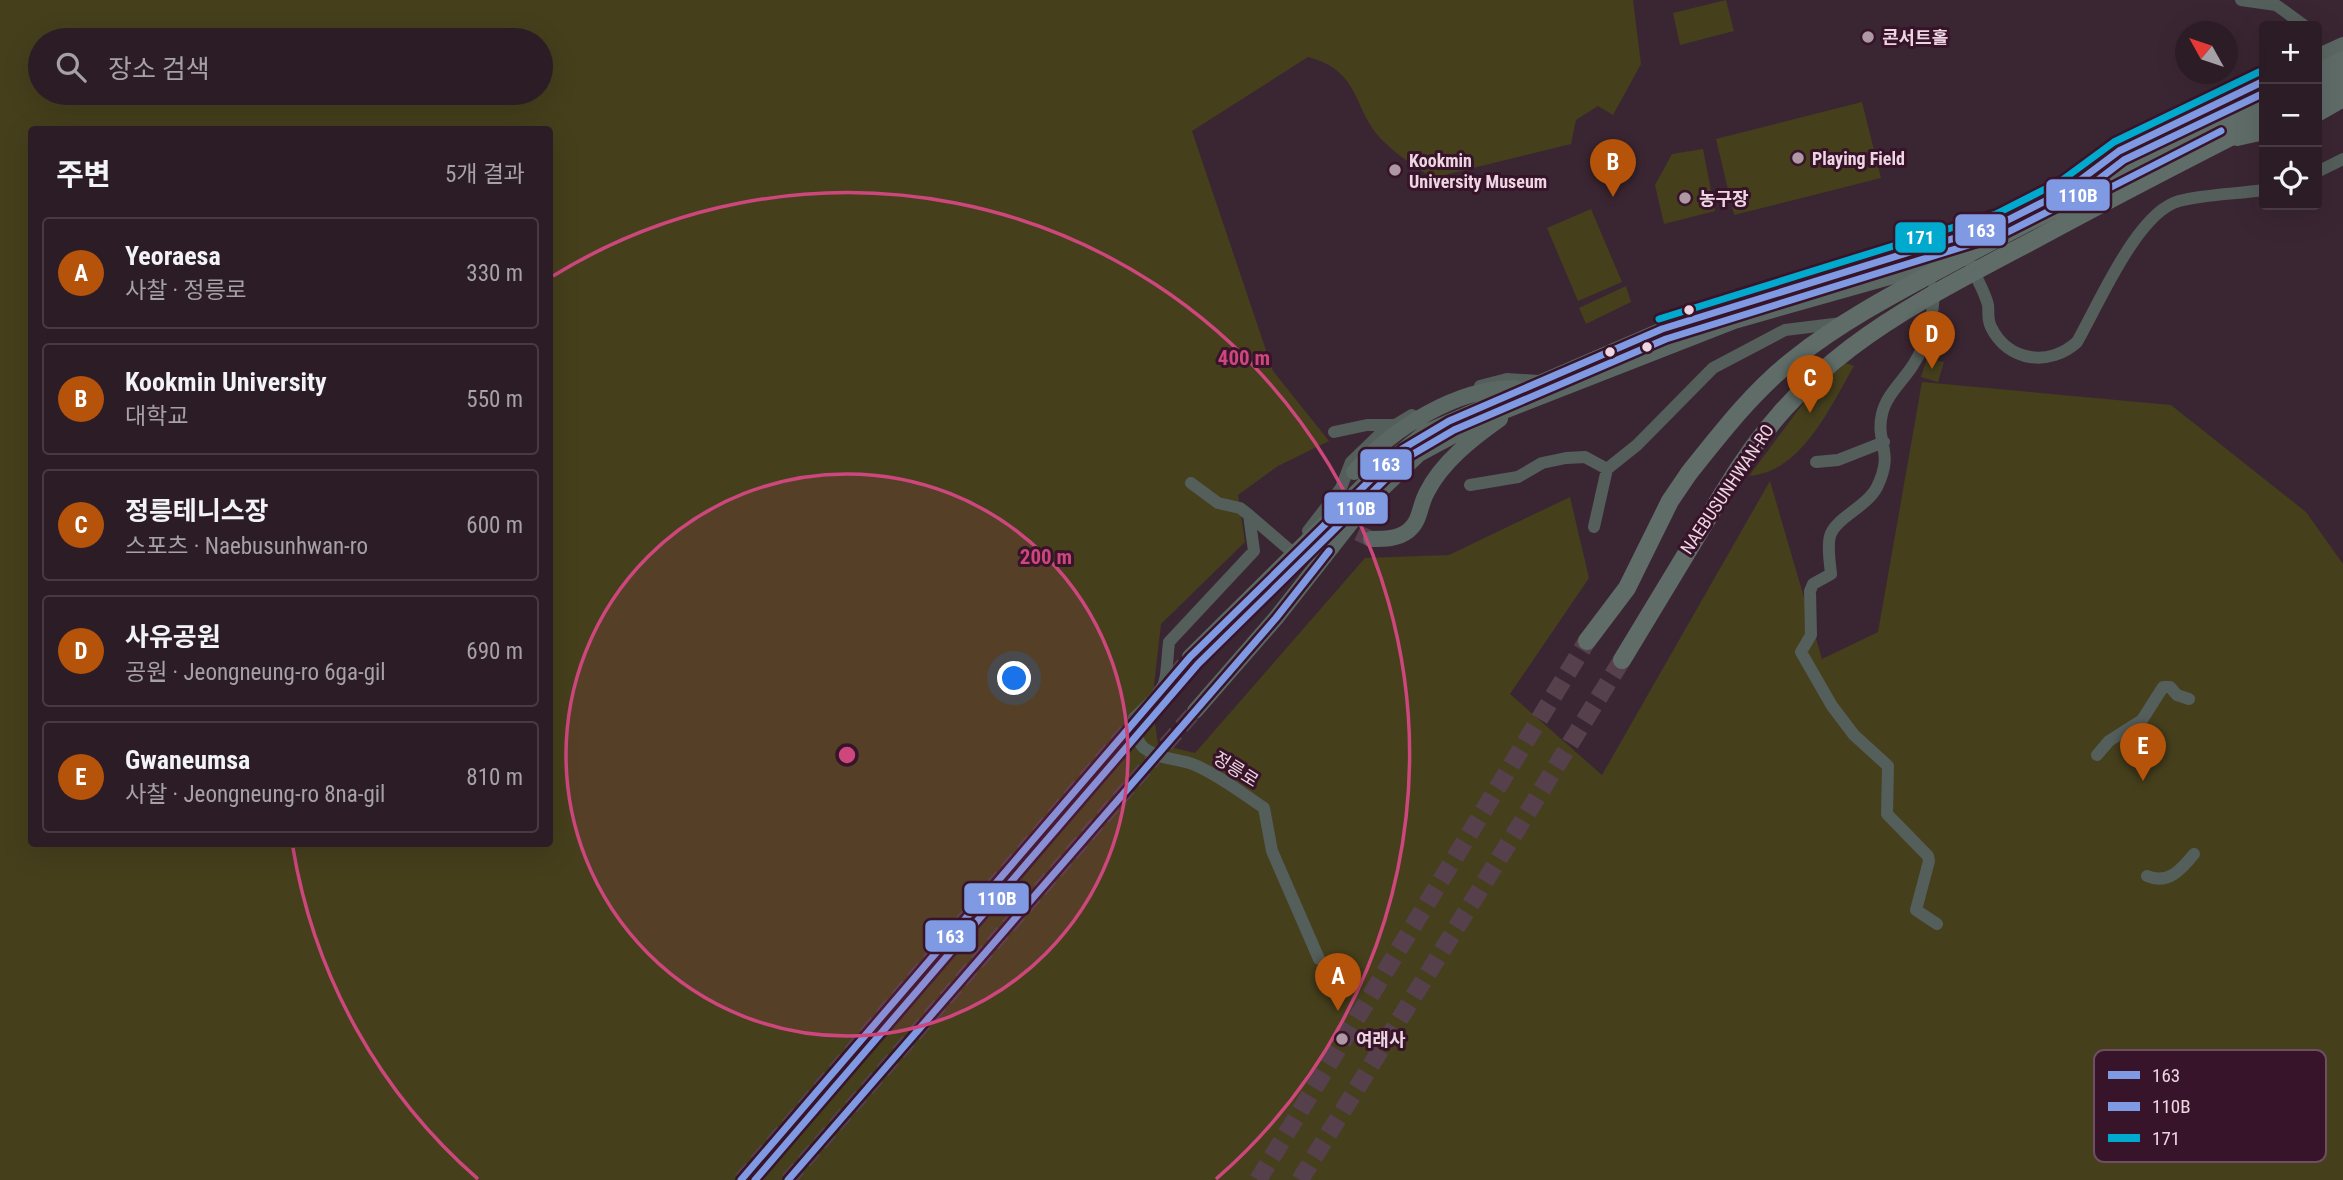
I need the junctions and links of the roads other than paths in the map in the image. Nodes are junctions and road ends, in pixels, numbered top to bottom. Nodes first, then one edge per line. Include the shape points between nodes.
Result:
1 (2241, 0) edge
2 (2249, 0) edge
3 (2276, 3) edge
4 (2299, 21) edge
5 (2343, 45) edge
6 (2327, 64) edge
7 (2259, 83) edge
8 (2320, 84) edge
9 (2259, 92) edge
10 (2343, 98) edge
11 (2259, 101) edge
12 (2259, 101) edge
13 (2322, 110) edge
14 (2259, 112) edge
15 (2259, 123) edge
16 (2161, 130) junction
17 (2259, 132) edge
18 (2119, 151) junction
19 (2343, 159) edge
20 (2322, 170) edge
21 (2067, 190) junction
22 (2259, 191) edge
23 (2088, 198) junction
24 (1933, 245) junction
25 (1967, 255) junction
26 (1934, 279) junction
27 (1637, 340) junction
28 (1538, 381) junction
29 (1567, 387) junction
30 (1522, 388) junction
31 (1512, 408) junction
32 (1393, 425) junction
33 (1334, 432) dead end
34 (1884, 442) junction
35 (1816, 462) dead end
36 (1607, 469) junction
37 (1354, 472) dead end
38 (1191, 483) dead end
39 (1470, 485) dead end
40 (1249, 515) junction
41 (1594, 527) dead end
42 (1371, 539) dead end
43 (1292, 552) junction
44 (1236, 614) junction
45 (1587, 641) tunnel mouth
46 (1190, 657) tunnel mouth
47 (1622, 660) tunnel mouth
48 (2189, 699) dead end
49 (1195, 711) tunnel mouth
50 (2097, 755) dead end
51 (2194, 854) dead end
52 (2147, 876) dead end
53 (1937, 924) dead end
54 (1319, 958) dead end

1 - 2 street
2 - 3 street
3 - 4 street
5 - 6 main road
6 - 8 highway
7 - 16 main road
9 - 24 highway, bridge via 2191,119 2024,207
10 - 13 highway
11 - 23 street
12 - 45 highway, NAEBUSUNHWAN-RO, bridge via 1855,316 1793,360 1729,423 1689,472 1627,589
14 - 23 main road
15 - 47 highway, NAEBUSUNHWAN-RO, bridge via 1931,294 1859,338 1791,400 1746,455
16 - 18 main road
16 - 21 main road
17 - 23 highway, bridge via 2217,141
18 - 21 main road
18 - 24 main road
19 - 20 street
21 - 24 main road via 2000,225
22 - 25 street via 2179,201 2160,210 2138,234 2077,342 2067,351 2041,359 2022,356 1997,337
23 - 25 main road
24 - 27 main road via 1726,307
25 - 26 street
25 - 29 main road via 1734,321
26 - 34 street via 1934,303 1920,352 1882,413
26 - 36 street via 1861,321 1785,330 1744,349 1713,368
27 - 28 main road
27 - 29 main road via 1642,344 1636,350 1583,371
28 - 30 main road
28 - 32 street via 1490,383
29 - 31 main road
30 - 37 main road via 1493,388 1422,416 1381,444
30 - 44 main road via 1426,432 1402,449
31 - 42 main road via 1438,475 1410,530 1396,537
31 - 49 main road via 1449,436 1392,477
32 - 33 street
32 - 43 street via 1351,462 1334,500
34 - 35 street via 1838,460
34 - 53 street via 1885,466 1876,489 1835,525 1829,538 1830,574 1810,591 1811,635 1801,652 1828,701 1854,735 1888,766 1887,814 1928,856 1916,910
36 - 39 street via 1585,457 1566,458 1542,463 1518,477
36 - 41 street
38 - 40 street via 1218,503
40 - 43 street
40 - 54 street, 정릉로 via 1254,551 1169,642 1168,679 1134,718 1136,734 1150,751 1217,775 1264,808 1272,850
43 - 44 street
44 - 46 main road
48 - 50 street via 2163,687 2142,720 2109,741
51 - 52 street via 2173,876 2158,881

